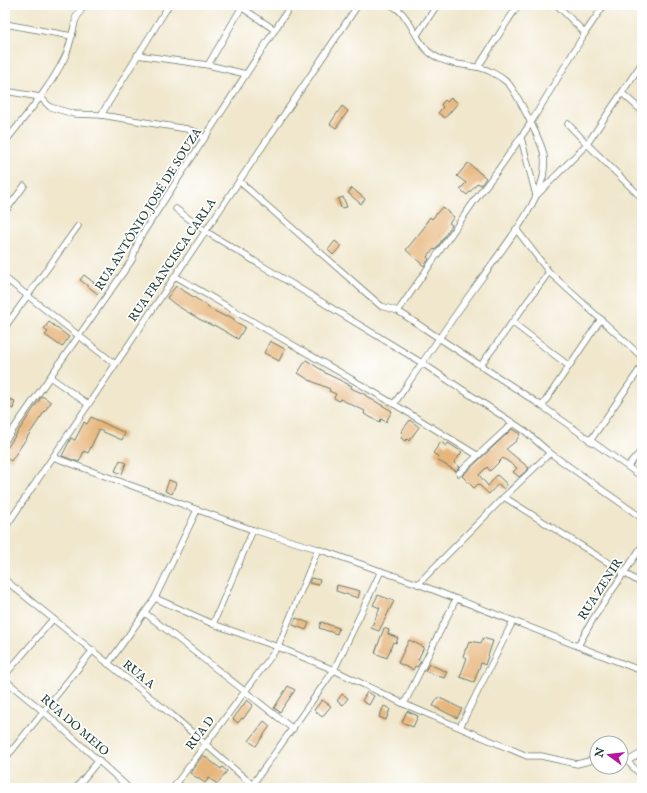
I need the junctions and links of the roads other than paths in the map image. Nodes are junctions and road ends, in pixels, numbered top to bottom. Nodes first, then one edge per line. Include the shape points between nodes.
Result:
1 (83, 5) edge
2 (169, 5) edge
3 (291, 5) edge
4 (358, 5) edge
5 (391, 5) edge
6 (437, 5) edge
7 (518, 5) edge
8 (557, 5) edge
9 (604, 5) edge
10 (242, 6) edge
11 (76, 18) joint
12 (5, 24) edge
13 (275, 30) junction
14 (585, 32) junction
15 (417, 35) junction
16 (72, 36) junction
17 (137, 55) junction
18 (642, 64) edge
19 (208, 65) junction
20 (478, 67) junction
21 (246, 74) junction
22 (5, 91) edge
23 (622, 93) junction
24 (40, 97) junction
25 (642, 111) edge
26 (101, 114) junction
27 (530, 124) junction
28 (568, 124) dead end
29 (521, 138) junction
30 (204, 139) junction
31 (5, 142) edge
32 (587, 144) junction
33 (239, 181) junction
34 (24, 186) dead end
35 (537, 196) junction
36 (642, 198) edge
37 (176, 209) dead end
38 (5, 212) edge
39 (78, 226) dead end
40 (516, 229) junction
41 (205, 231) junction
42 (549, 272) junction
43 (175, 276) junction
44 (5, 278) edge
45 (28, 295) junction
46 (398, 311) junction
47 (601, 319) junction
48 (512, 322) junction
49 (5, 327) edge
50 (79, 336) junction
51 (439, 338) junction
52 (642, 357) edge
53 (422, 363) junction
54 (115, 364) junction
55 (481, 365) junction
56 (569, 366) junction
57 (642, 366) edge
58 (50, 377) junction
59 (88, 404) junction
60 (394, 404) junction
61 (542, 406) junction
62 (513, 422) junction
63 (7, 433) edge
64 (5, 441) edge
65 (590, 441) junction
66 (642, 450) edge
67 (550, 452) junction
68 (477, 455) junction
69 (53, 457) junction
70 (628, 466) junction
71 (459, 472) dead end
72 (642, 477) edge
73 (504, 497) junction
74 (197, 510) junction
75 (642, 518) edge
76 (5, 527) edge
77 (253, 530) junction
78 (642, 546) edge
79 (318, 549) junction
80 (381, 571) junction
81 (624, 572) junction
82 (5, 580) edge
83 (418, 584) junction
84 (642, 584) edge
85 (155, 598) junction
86 (456, 599) junction
87 (145, 613) junction
88 (53, 619) junction
89 (513, 622) junction
90 (213, 624) junction
91 (278, 646) junction
92 (578, 646) junction
93 (93, 650) junction
94 (108, 664) junction
95 (334, 670) junction
96 (642, 671) edge
97 (5, 675) edge
98 (5, 680) edge
99 (245, 692) junction
100 (404, 704) junction
101 (44, 712) junction
102 (460, 727) junction
103 (293, 729) junction
104 (206, 745) junction
105 (5, 746) edge
106 (11, 751) junction
107 (642, 753) edge
108 (5, 759) edge
109 (99, 760) junction
110 (629, 760) edge
111 (589, 761) edge
112 (629, 763) edge
113 (642, 776) edge
114 (174, 785) edge
115 (253, 787) edge
116 (76, 788) edge
117 (129, 788) edge
118 (184, 788) edge

1 - 11 street
2 - 17 street
3 - 13 street, RUA ANTÔNIO JOSÉ DE SOUZA
4 - 33 street, RUA FRANCISCA CARLA
5 - 15 street via 400,11
6 - 15 street
7 - 20 street
8 - 14 street
9 - 14 street
10 - 13 street
10 - 19 street
11 - 16 street
12 - 16 street
13 - 21 street, RUA ANTÔNIO JOSÉ DE SOUZA
14 - 27 street
15 - 20 street via 431,54 443,62
16 - 24 street via 66,56
17 - 19 street
17 - 26 street
18 - 23 street
19 - 21 street
20 - 27 street via 507,83 514,91
21 - 30 street, RUA ANTÔNIO JOSÉ DE SOUZA
22 - 24 street
23 - 25 street
23 - 32 street
24 - 26 street via 50,107 74,114
24 - 31 street
26 - 30 street via 187,129 198,133
27 - 29 street
27 - 35 street via 541,142 544,156 543,176
28 - 32 street
29 - 35 street
29 - 46 street
30 - 50 street, RUA ANTÔNIO JOSÉ DE SOUZA via 139,239 132,260
32 - 35 street
32 - 36 street
33 - 41 street, RUA FRANCISCA CARLA
33 - 46 street via 381,306
34 - 38 street
35 - 40 street
37 - 41 street
39 - 45 street
40 - 42 street
40 - 51 street
41 - 43 street, RUA FRANCISCA CARLA
41 - 53 street
42 - 47 street
42 - 48 street
43 - 54 street, RUA FRANCISCA CARLA
43 - 60 street
44 - 45 street
45 - 49 street
45 - 50 street
46 - 51 street
47 - 52 street
47 - 56 street
48 - 55 street
48 - 56 street
50 - 54 street
50 - 58 street, RUA ANTÔNIO JOSÉ DE SOUZA
51 - 53 street
51 - 55 street
53 - 60 street
53 - 62 street
54 - 59 street, RUA FRANCISCA CARLA
55 - 61 street
56 - 61 street
57 - 65 street
58 - 59 street
58 - 63 street, RUA ANTÔNIO JOSÉ DE SOUZA
59 - 69 street, RUA FRANCISCA CARLA
60 - 68 street
61 - 65 street
62 - 67 street
62 - 68 street
63 - 64 street, RUA ANTÔNIO JOSÉ DE SOUZA
65 - 70 street
66 - 70 street
67 - 73 street
67 - 75 street
68 - 71 street
69 - 74 street
69 - 76 street, RUA FRANCISCA CARLA
70 - 72 street
73 - 81 street
73 - 83 street
74 - 77 street
74 - 85 street
77 - 79 street
77 - 90 street
78 - 81 street, RUA ZENIR
79 - 80 street
79 - 91 street, RUA D
80 - 83 street
80 - 95 street
81 - 84 street
81 - 92 street, RUA ZENIR
82 - 88 street, RUA A
83 - 86 street
85 - 87 street
85 - 90 street
86 - 89 street
86 - 100 street
87 - 94 street
87 - 99 street
88 - 93 street, RUA A
88 - 97 street
89 - 92 street
89 - 102 street
90 - 91 street
91 - 95 street
91 - 99 street, RUA D
92 - 96 street
93 - 94 street, RUA A
93 - 101 street
94 - 104 street, RUA A
95 - 100 street
95 - 103 street
98 - 101 street, RUA DO MEIO
99 - 103 street
99 - 104 street, RUA D
100 - 102 street
101 - 106 street
101 - 109 street, RUA DO MEIO
102 - 111 street via 527,756 541,756 577,764
103 - 115 street
104 - 114 street, RUA D
104 - 115 street, RUA A
105 - 106 street
106 - 108 street
107 - 110 street
109 - 116 street
109 - 117 street, RUA DO MEIO
112 - 113 street
114 - 118 street

